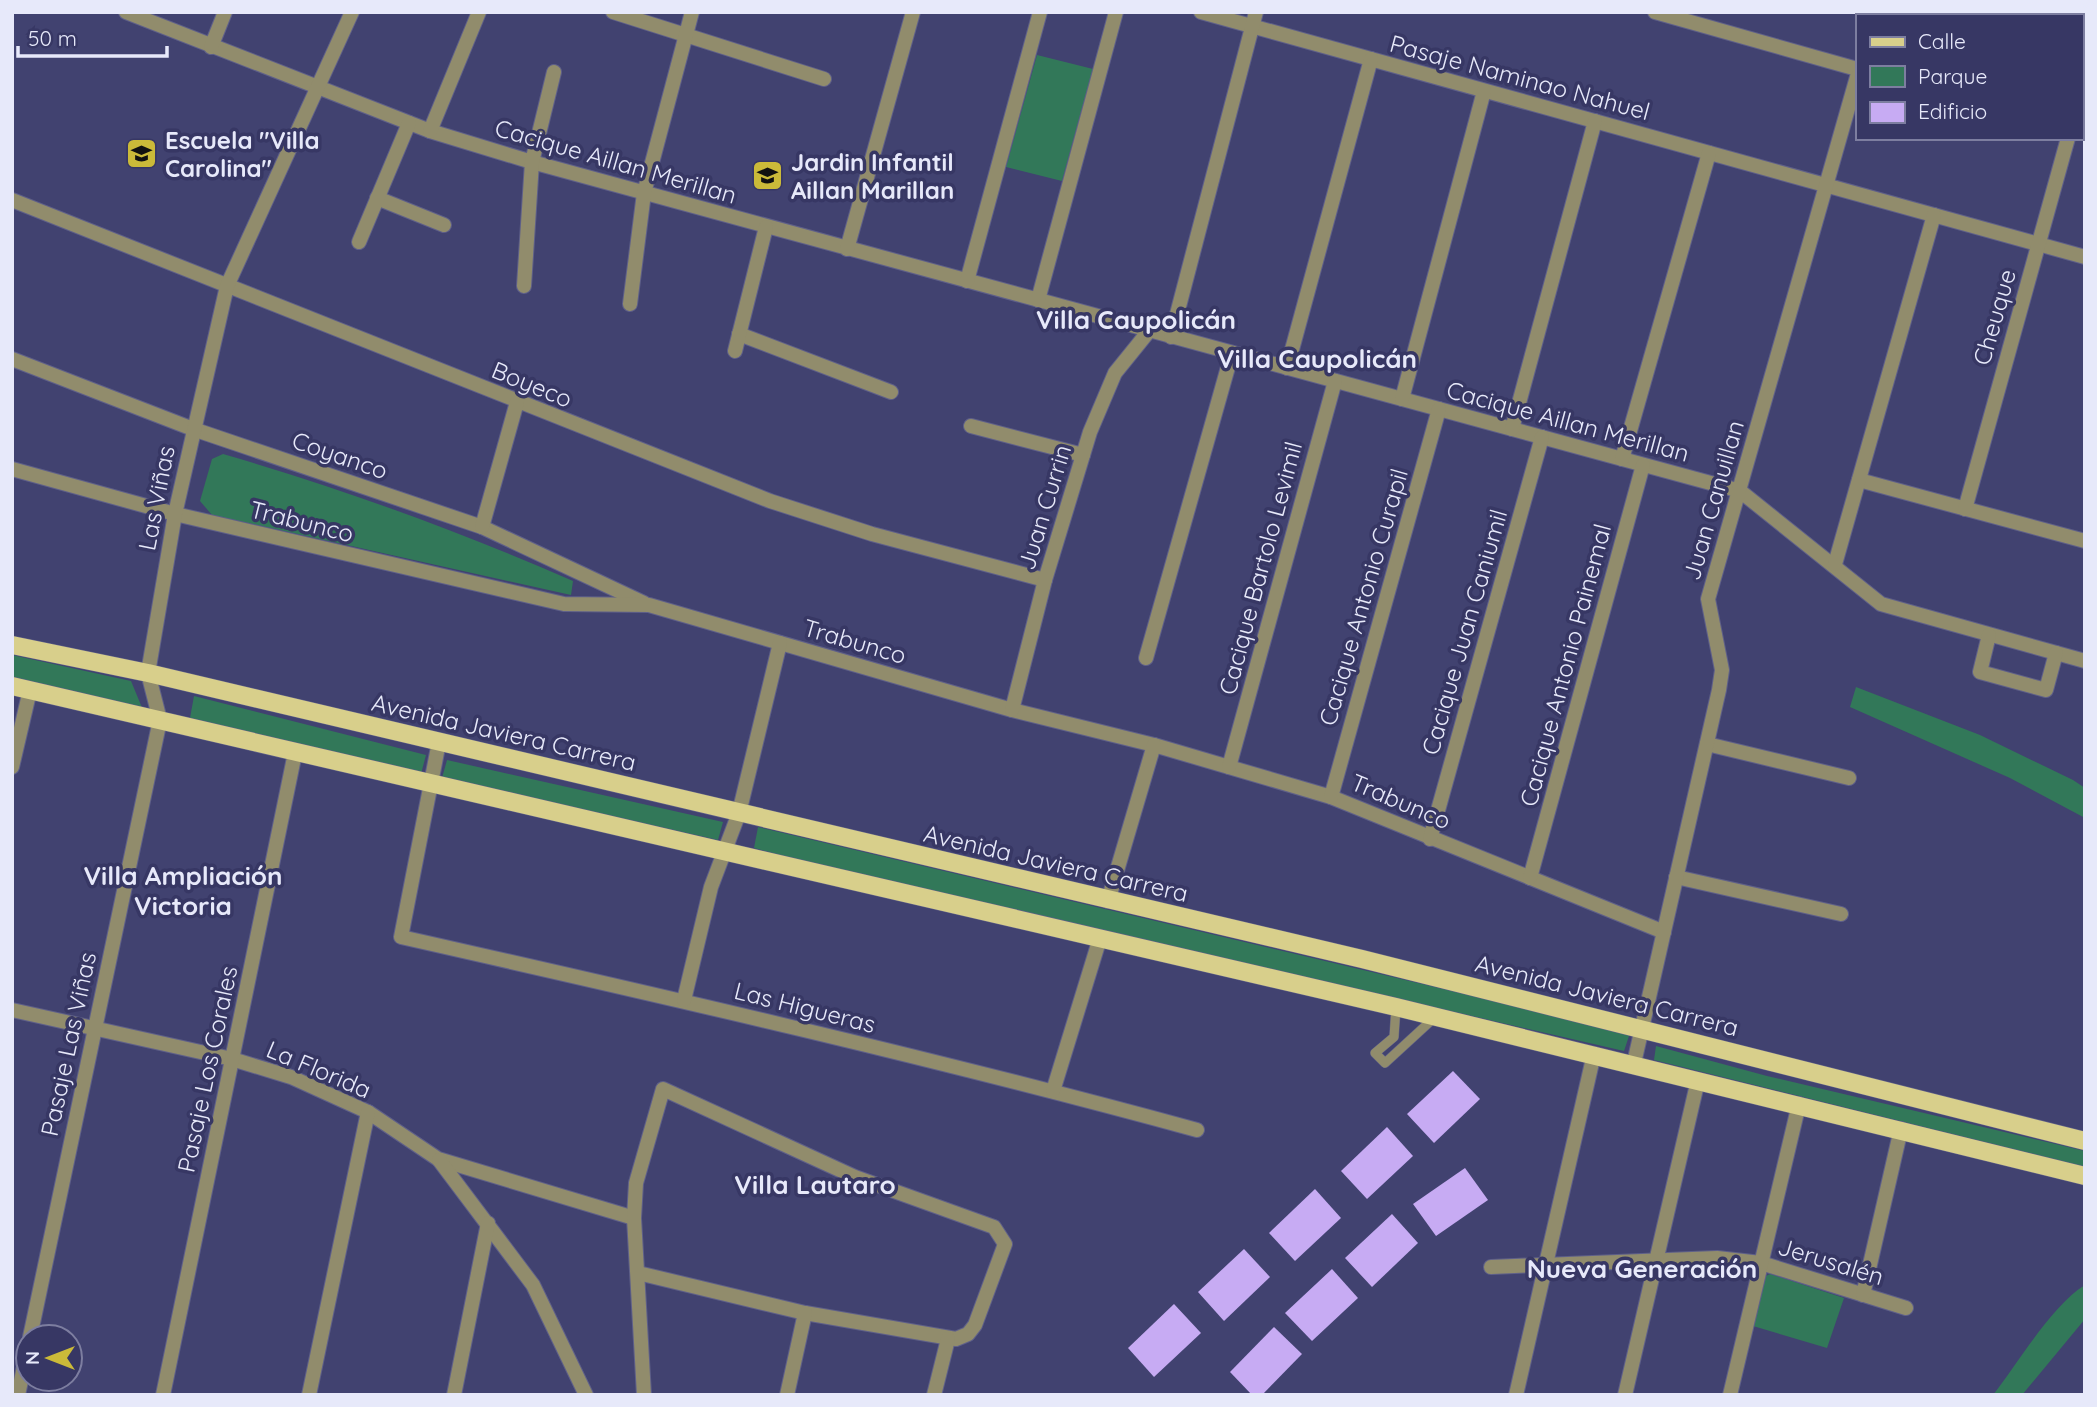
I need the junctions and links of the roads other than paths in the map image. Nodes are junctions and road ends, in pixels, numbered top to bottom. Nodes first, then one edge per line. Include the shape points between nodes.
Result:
1 (126, 12) edge
2 (225, 12) edge
3 (352, 12) edge
4 (479, 12) edge
5 (613, 12) edge
6 (692, 12) edge
7 (913, 12) edge
8 (1041, 12) edge
9 (1116, 12) edge
10 (1201, 12) edge
11 (1655, 12) edge
12 (1254, 19) edge
13 (685, 35) junction
14 (211, 47) junction
15 (1371, 59) junction
16 (1856, 69) edge
17 (554, 72) dead end
18 (824, 79) dead end
19 (1856, 81) edge
20 (317, 86) junction
21 (1484, 91) junction
22 (1595, 121) junction
23 (409, 123) junction
24 (430, 131) junction
25 (2067, 140) edge
26 (1709, 153) junction
27 (532, 162) junction
28 (1827, 186) junction
29 (644, 193) junction
30 (377, 198) junction
31 (12, 200) edge
32 (1934, 215) junction
33 (444, 225) dead end
34 (766, 227) junction
35 (359, 242) dead end
36 (2039, 244) junction
37 (847, 249) junction
38 (2085, 257) edge
39 (967, 281) junction
40 (227, 286) junction
41 (524, 286) dead end
42 (1038, 300) junction
43 (630, 304) dead end
44 (1149, 331) junction
45 (739, 334) junction
46 (1171, 337) junction
47 (735, 351) dead end
48 (1231, 353) junction
49 (12, 359) edge
50 (1287, 368) junction
51 (1335, 381) junction
52 (891, 392) dead end
53 (1402, 400) junction
54 (517, 402) junction
55 (1439, 409) junction
56 (971, 426) dead end
57 (193, 429) junction
58 (1512, 429) junction
59 (1542, 437) junction
60 (1083, 455) junction
61 (1622, 459) junction
62 (1643, 465) junction
63 (12, 469) edge
64 (1859, 480) junction
65 (1740, 491) junction
66 (1965, 509) junction
67 (175, 514) junction
68 (482, 527) junction
69 (2084, 538) edge
70 (1835, 564) junction
71 (1045, 580) junction
72 (649, 605) junction
73 (1989, 635) junction
74 (780, 643) junction
75 (12, 645) edge
76 (2056, 653) junction
77 (1146, 658) dead end
78 (2085, 662) edge
79 (148, 673) junction
80 (21, 688) edge
81 (1012, 710) junction
82 (160, 720) junction
83 (439, 742) junction
84 (1707, 744) junction
85 (1154, 745) junction
86 (295, 753) junction
87 (12, 767) edge
88 (1229, 767) junction
89 (1849, 778) dead end
90 (431, 783) junction
91 (1331, 797) junction
92 (739, 813) junction
93 (1430, 839) junction
94 (723, 849) junction
95 (1676, 877) junction
96 (1530, 878) junction
97 (1108, 901) junction
98 (1841, 914) dead end
99 (1664, 932) junction
100 (1100, 938) junction
101 (684, 1000) junction
102 (1396, 1007) junction
103 (12, 1010) edge
104 (1434, 1018) junction
105 (1642, 1029) junction
106 (93, 1030) junction
107 (1594, 1054) junction
108 (232, 1059) junction
109 (1634, 1063) junction
110 (1698, 1080) junction
111 (1053, 1091) junction
112 (1799, 1104) junction
113 (368, 1112) junction
114 (1901, 1129) junction
115 (1197, 1130) dead end
116 (2085, 1141) edge
117 (438, 1159) junction
118 (2085, 1175) edge
119 (634, 1218) junction
120 (488, 1223) junction
121 (1657, 1260) junction
122 (1761, 1263) junction
123 (1545, 1264) junction
124 (1491, 1266) dead end
125 (638, 1273) junction
126 (1863, 1295) junction
127 (1906, 1308) dead end
128 (805, 1313) junction
129 (33, 1323) edge
130 (948, 1339) junction
131 (163, 1395) edge
132 (309, 1395) edge
133 (454, 1395) edge
134 (586, 1395) edge
135 (644, 1395) edge
136 (787, 1395) edge
137 (934, 1395) edge
138 (1517, 1395) edge
139 (1625, 1395) edge
140 (1730, 1395) edge

1 - 14 street, Cacique Aillan Merillan
2 - 14 street
3 - 20 street, Las Viñas
4 - 24 street
5 - 13 street
6 - 13 street
7 - 37 street
8 - 39 street
9 - 42 street
10 - 12 street, Pasaje Naminao Nahuel
11 - 16 street
12 - 15 street, Pasaje Naminao Nahuel
12 - 46 street
13 - 18 street
13 - 29 street
14 - 20 street, Cacique Aillan Merillan
15 - 21 street, Pasaje Naminao Nahuel
15 - 50 street
17 - 27 street
19 - 28 street, Juan Canuillan
20 - 23 street, Cacique Aillan Merillan
20 - 40 street, Las Viñas
21 - 22 street, Pasaje Naminao Nahuel
21 - 53 street
22 - 26 street, Pasaje Naminao Nahuel
22 - 58 street
23 - 24 street, Cacique Aillan Merillan
23 - 30 street
24 - 27 street, Cacique Aillan Merillan
25 - 36 street, Cheuque
26 - 28 street, Pasaje Naminao Nahuel
26 - 61 street
27 - 29 street, Cacique Aillan Merillan
27 - 41 street
28 - 32 street, Pasaje Naminao Nahuel
28 - 65 street, Juan Canuillan
29 - 34 street, Cacique Aillan Merillan
29 - 43 street
30 - 33 street
30 - 35 street
31 - 40 street, Boyeco
32 - 36 street, Pasaje Naminao Nahuel
32 - 64 street
34 - 37 street, Cacique Aillan Merillan
34 - 45 street
36 - 38 street, Pasaje Naminao Nahuel
36 - 66 street, Cheuque
37 - 39 street, Cacique Aillan Merillan
39 - 42 street, Cacique Aillan Merillan
40 - 54 street, Boyeco
40 - 57 street, Las Viñas
42 - 44 street, Cacique Aillan Merillan
44 - 46 street, Cacique Aillan Merillan
44 - 60 street, Juan Currin via 1115,373
45 - 47 street
45 - 52 street
46 - 48 street, Cacique Aillan Merillan
48 - 50 street, Cacique Aillan Merillan
48 - 77 street
49 - 57 street, Coyanco
50 - 51 street, Cacique Aillan Merillan
51 - 53 street, Cacique Aillan Merillan
51 - 88 street, Cacique Bartolo Levimil
53 - 55 street, Cacique Aillan Merillan
54 - 68 street
54 - 71 street, Boyeco via 770,501 872,534
55 - 58 street, Cacique Aillan Merillan
55 - 91 street, Cacique Antonio Curapil
56 - 60 street
57 - 67 street, Las Viñas
57 - 68 street, Coyanco
58 - 59 street, Cacique Aillan Merillan
59 - 61 street, Cacique Aillan Merillan
59 - 93 street, Cacique Juan Caniumil
60 - 71 street, Juan Currin
61 - 62 street, Cacique Aillan Merillan
62 - 65 street, Cacique Aillan Merillan
62 - 96 street, Cacique Antonio Painemal
63 - 67 street, Trabunco
64 - 66 street
64 - 70 street
65 - 70 street, Cacique Aillan Merillan
65 - 84 street, Juan Canuillan via 1708,600 1723,670
66 - 69 street
67 - 72 street, Trabunco via 564,604
67 - 79 street, Las Viñas
68 - 72 street, Coyanco
70 - 73 street, Cacique Aillan Merillan via 1881,604
71 - 81 street, Juan Currin
72 - 74 street, Trabunco
73 - 76 street, Cacique Aillan Merillan
73 - 76 street via 1980,672 2046,690
74 - 81 street, Trabunco
74 - 92 street
75 - 79 main road, Avenida Javiera Carrera
76 - 78 street, Cacique Aillan Merillan
79 - 82 street, Las Viñas
79 - 83 main road, Avenida Javiera Carrera
80 - 82 main road
80 - 87 street
81 - 85 street, Trabunco
82 - 86 main road
82 - 106 street, Pasaje Las Viñas
83 - 90 street
83 - 92 main road, Avenida Javiera Carrera
84 - 89 street
84 - 95 street, Juan Canuillan
85 - 88 street, Trabunco
85 - 97 street
86 - 90 main road
86 - 108 street, Pasaje Los Corales
88 - 91 street, Trabunco
90 - 94 main road
90 - 101 street, Las Higueras via 401,937
91 - 93 street, Trabunco
92 - 94 street
92 - 97 main road, Avenida Javiera Carrera
93 - 96 street, Trabunco
94 - 100 main road
94 - 101 street
95 - 98 street
95 - 99 street, Juan Canuillan
96 - 99 street, Trabunco
97 - 105 main road, Avenida Javiera Carrera via 1362,958
99 - 105 street, Juan Canuillan
100 - 102 main road
100 - 111 street
101 - 111 street, Las Higueras
102 - 104 main road
102 - 104 lane via 1394,1037 1375,1053 1385,1063
103 - 106 street, La Florida
104 - 107 main road
105 - 109 street, Juan Canuillan
105 - 116 main road, Avenida Javiera Carrera
106 - 108 street, La Florida
106 - 129 street, Pasaje Las Viñas
107 - 109 main road
107 - 123 street
108 - 113 street, La Florida via 291,1077
108 - 131 street, Pasaje Los Corales
109 - 110 main road
110 - 112 main road
110 - 121 street
111 - 115 street, Las Higueras
112 - 114 main road
112 - 122 street
113 - 117 street, La Florida
113 - 132 street
114 - 118 main road
114 - 126 street
117 - 119 street, La Florida
117 - 120 street
119 - 125 street
119 - 130 street via 636,1183 663,1089 855,1177 994,1227 1003,1237 1005,1251 975,1325 963,1337
120 - 133 street
120 - 134 street via 533,1285
121 - 122 street, Jerusalén via 1717,1258
121 - 123 street, Jerusalén
121 - 139 street
122 - 126 street, Jerusalén
122 - 140 street
123 - 124 street, Jerusalén
123 - 138 street
125 - 128 street
125 - 135 street
126 - 127 street, Jerusalén
128 - 130 street
128 - 136 street
130 - 137 street

